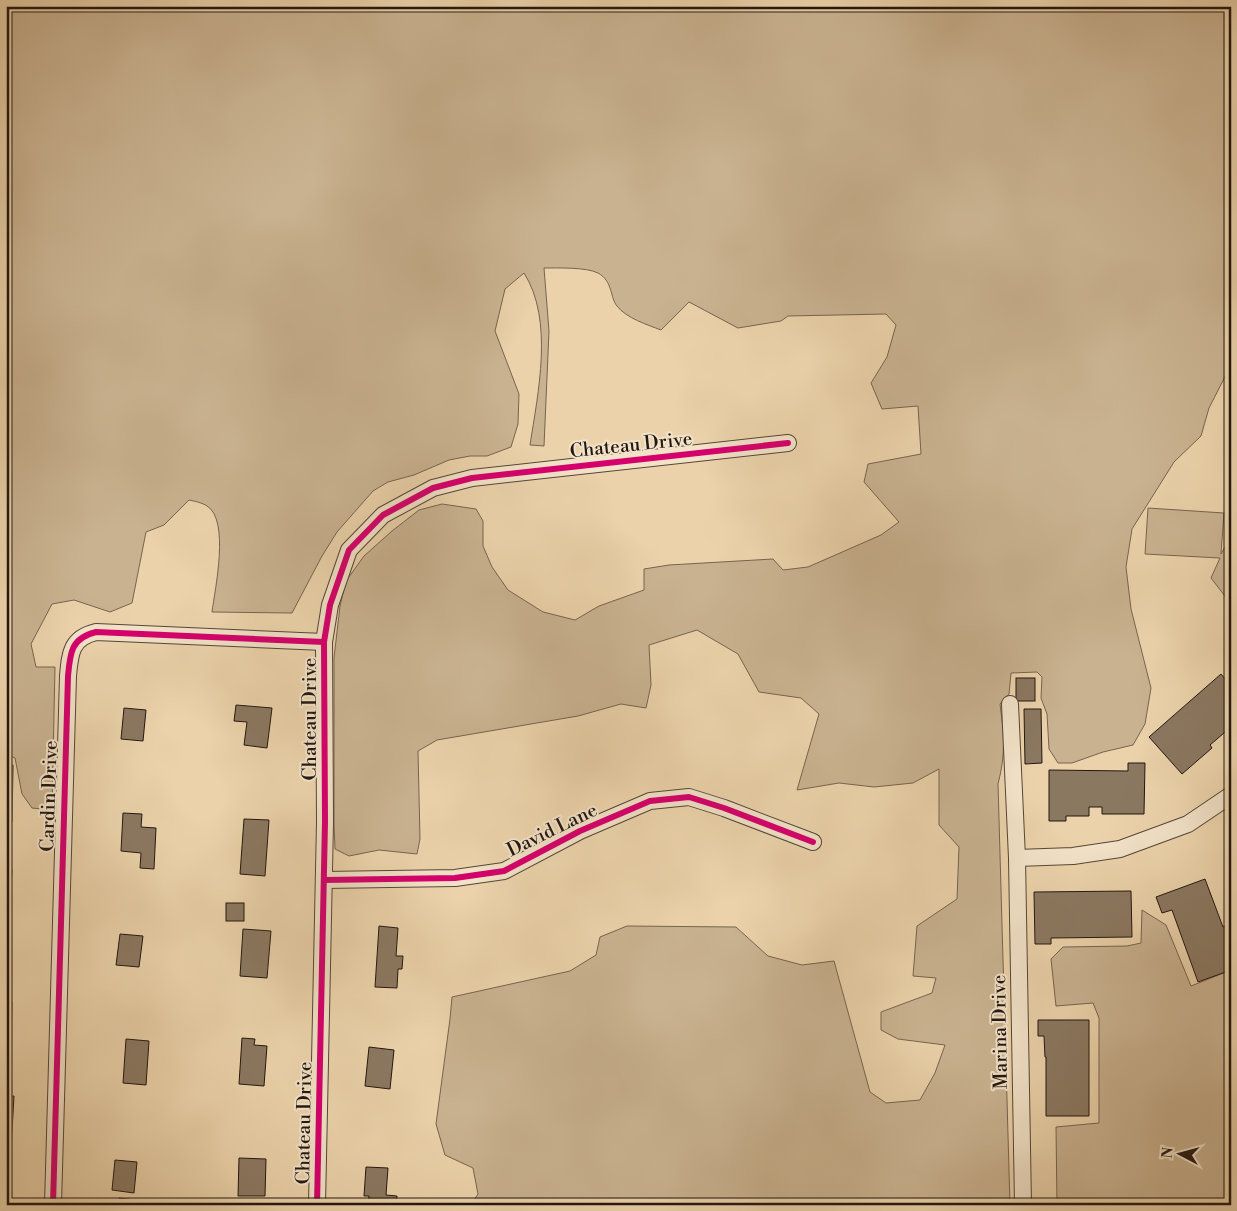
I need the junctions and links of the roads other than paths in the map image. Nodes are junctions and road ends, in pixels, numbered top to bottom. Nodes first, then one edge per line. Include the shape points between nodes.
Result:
1 (788, 443) dead end
2 (324, 642) junction
3 (1010, 704) dead end
4 (1231, 795) edge
5 (813, 842) dead end
6 (1017, 858) junction
7 (324, 880) junction
8 (53, 1205) edge
9 (317, 1205) edge
10 (1023, 1205) edge

1 - 2 street, Chateau Drive via 472,478 433,488 383,515 348,550 330,606
2 - 7 street, Chateau Drive
2 - 8 street, Cardin Drive via 96,632 86,634 70,652
3 - 6 street, Marina Drive
4 - 6 street via 1188,824 1120,849 1074,856
5 - 7 street, David Lane via 689,797 650,801 580,831 504,871 455,878
6 - 10 street, Marina Drive
7 - 9 street, Chateau Drive

